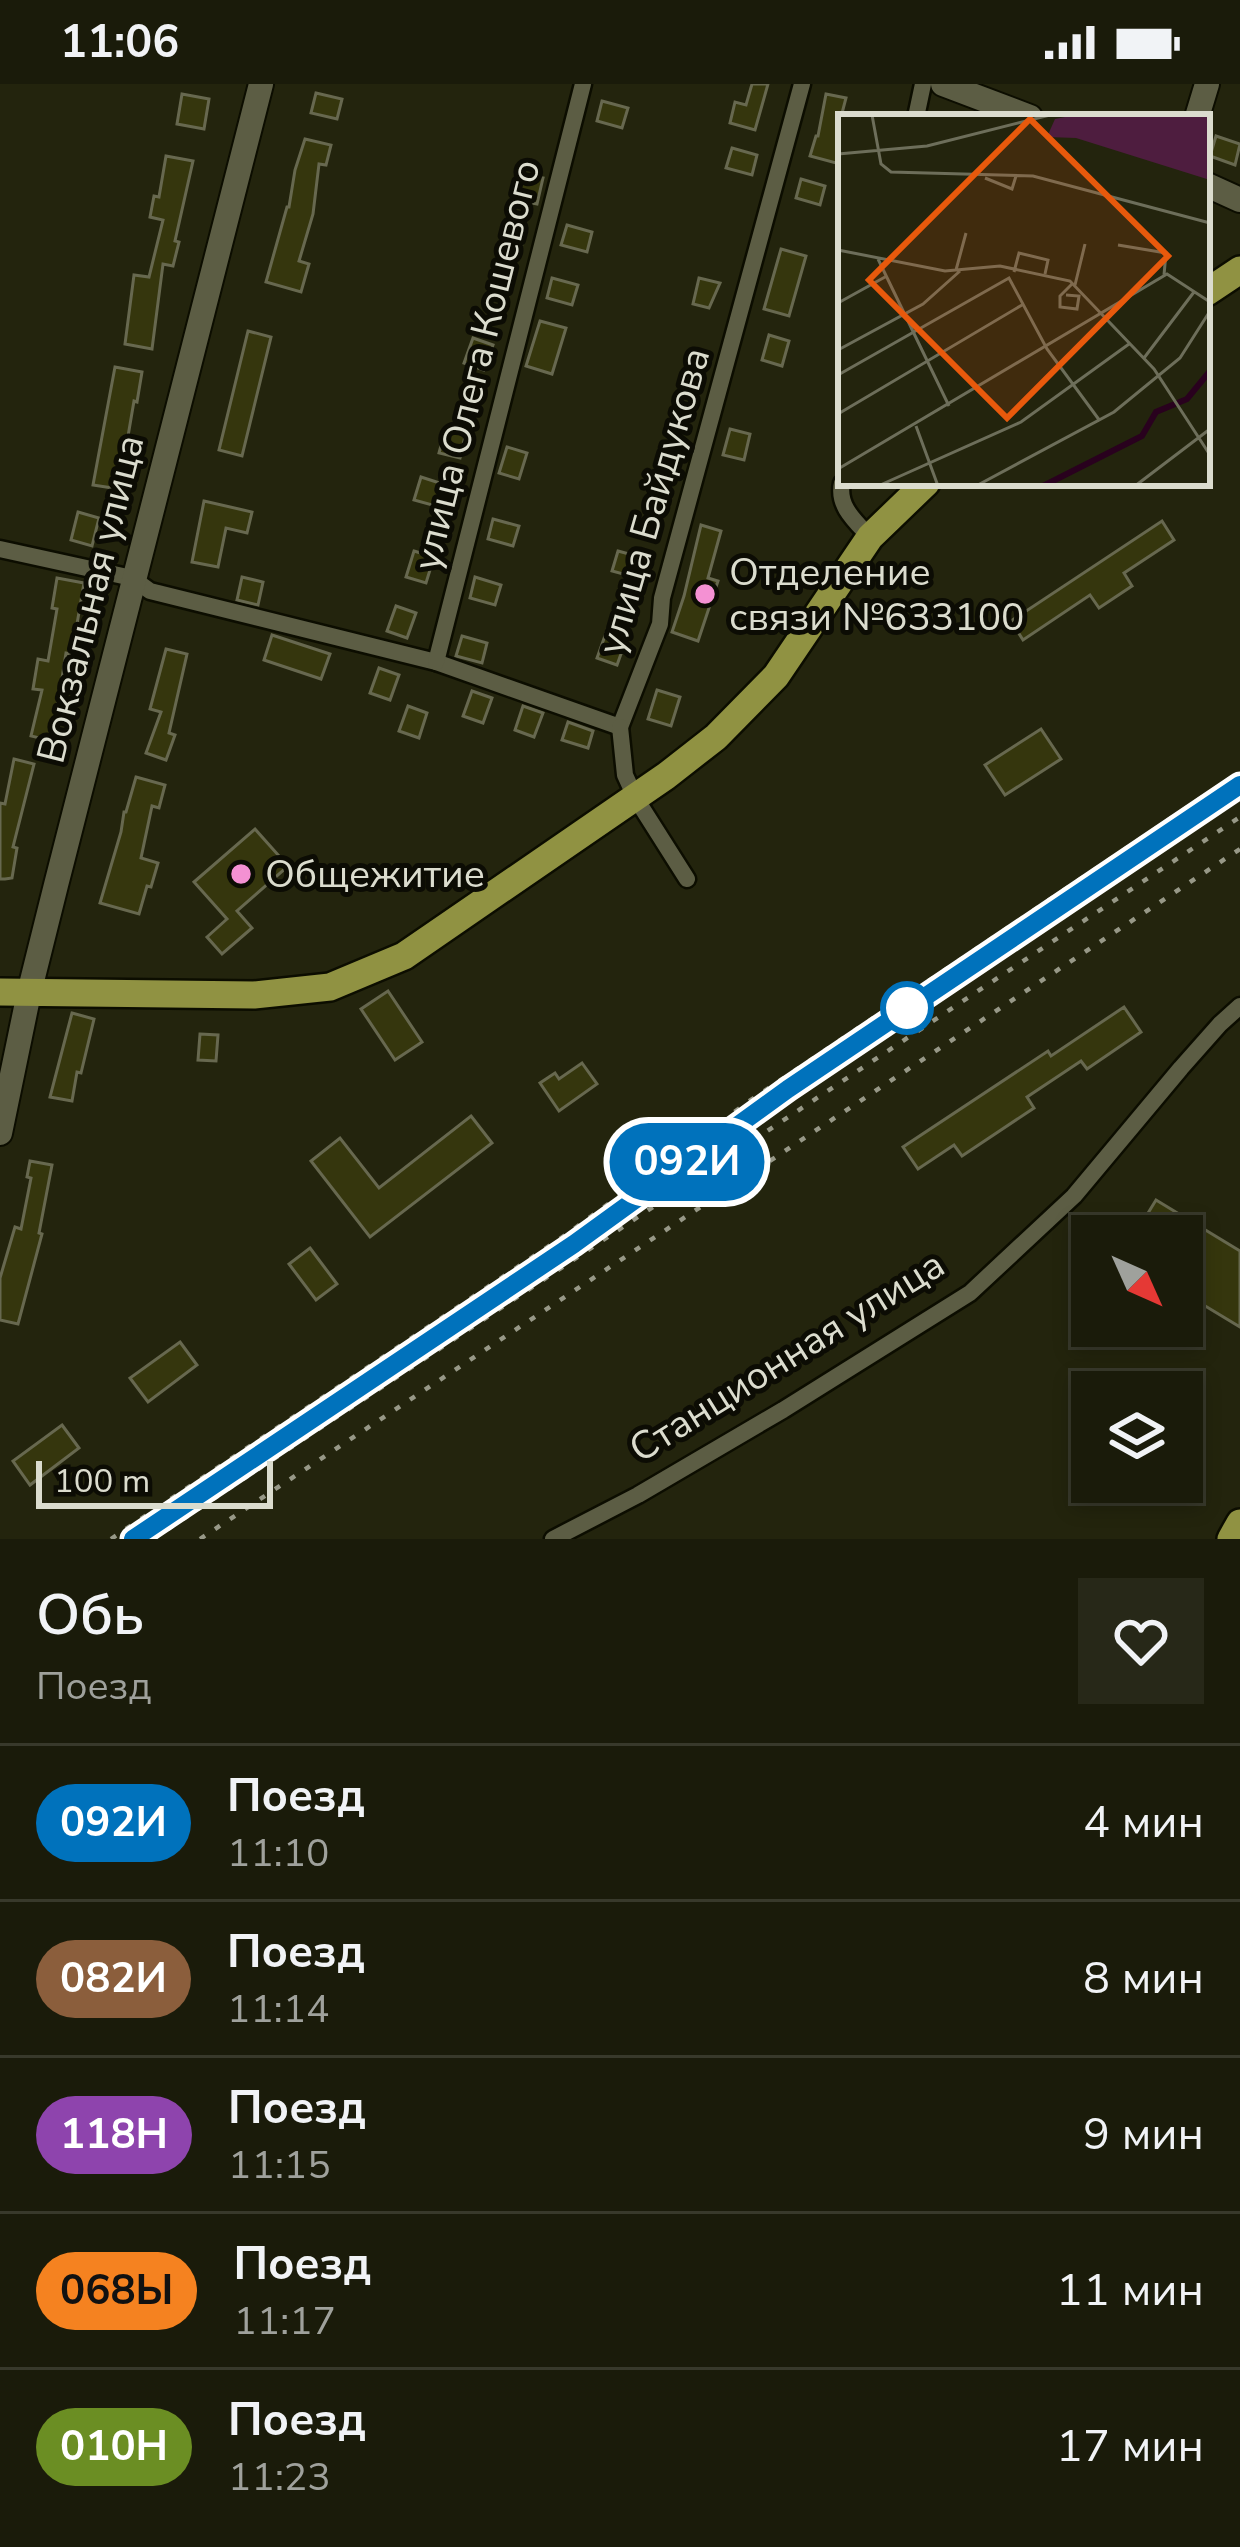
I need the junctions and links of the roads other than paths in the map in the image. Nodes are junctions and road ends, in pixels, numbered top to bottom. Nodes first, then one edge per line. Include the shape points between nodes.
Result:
1 (261, 84) edge
2 (583, 84) edge
3 (802, 84) edge
4 (923, 84) edge
5 (943, 84) edge
6 (1207, 84) edge
7 (917, 114) edge
8 (1022, 114) edge
9 (1198, 114) edge
10 (1210, 186) edge
11 (1240, 200) edge
12 (1240, 270) edge
13 (1210, 290) edge
14 (841, 486) edge
15 (923, 486) edge
16 (870, 537) junction
17 (0, 549) edge
18 (132, 578) junction
19 (436, 662) junction
20 (620, 727) junction
21 (635, 797) junction
22 (687, 879) dead end
23 (0, 992) edge
24 (29, 993) junction
25 (1240, 1006) edge
26 (0, 1133) edge
27 (1240, 1523) edge
28 (553, 1539) edge
29 (1231, 1539) edge

1 - 18 street, Вокзальная улица
2 - 19 street, улица Олега Кошевого
3 - 20 street, улица Байдукова via 660,624
4 - 7 street
5 - 8 street
6 - 9 street
10 - 11 street
12 - 13 main road
14 - 16 street via 847,512
15 - 16 main road
16 - 21 main road via 776,676 716,737
17 - 18 street
18 - 19 street via 150,591
18 - 24 street, Вокзальная улица
19 - 20 street
20 - 21 street
21 - 22 street
21 - 24 main road via 404,956 330,987 254,995
23 - 24 main road
24 - 26 street, Вокзальная улица
25 - 28 street, Станционная улица via 1074,1196 970,1293
27 - 29 main road

